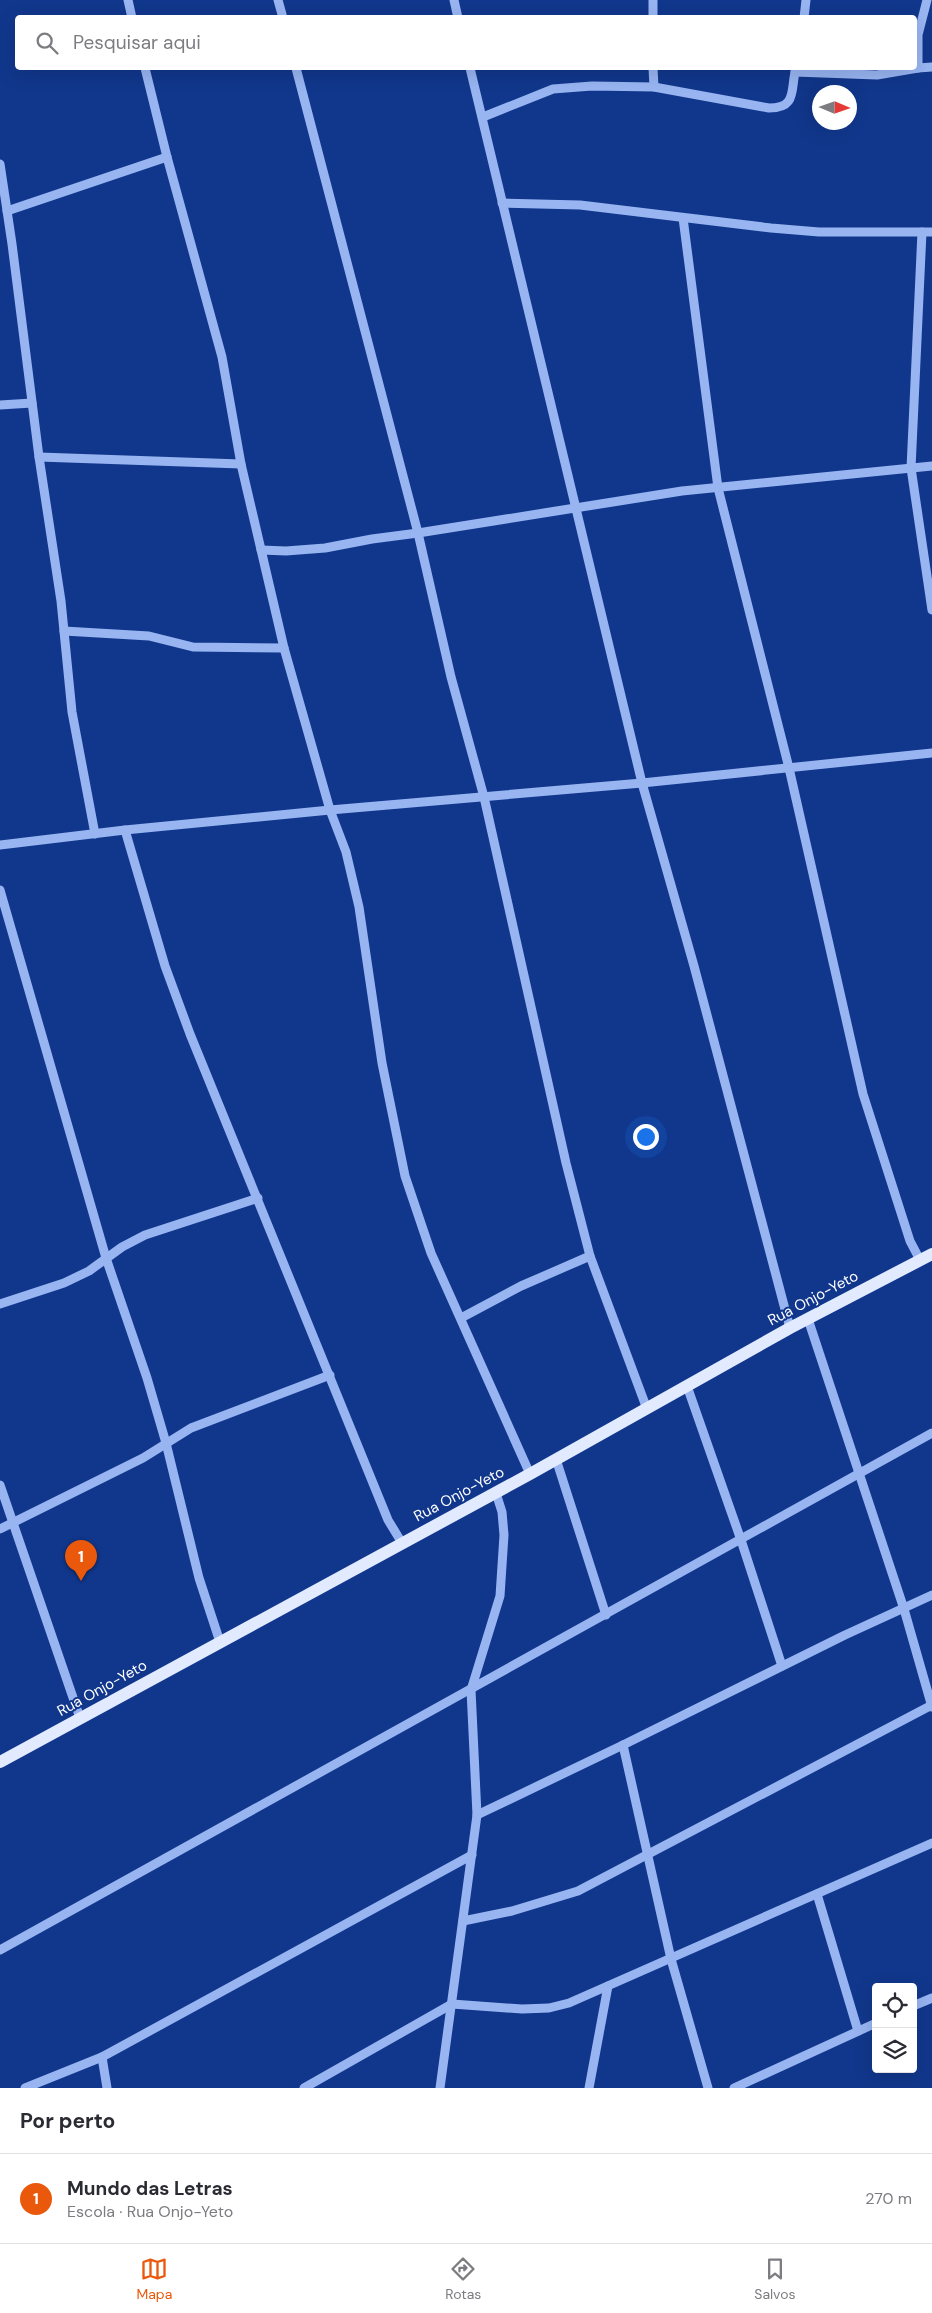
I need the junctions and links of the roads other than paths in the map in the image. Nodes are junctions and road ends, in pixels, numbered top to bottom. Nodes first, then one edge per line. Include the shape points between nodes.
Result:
1 (128, 0) edge
2 (278, 0) edge
3 (454, 0) edge
4 (653, 0) edge
5 (806, 0) edge
6 (927, 0) edge
7 (131, 15) edge
8 (282, 15) edge
9 (457, 15) edge
10 (653, 15) edge
11 (804, 15) edge
12 (932, 67) edge
13 (918, 68) joint
14 (145, 70) edge
15 (297, 70) edge
16 (470, 70) edge
17 (654, 70) edge
18 (795, 70) edge
19 (906, 70) edge
20 (654, 87) junction
21 (482, 117) junction
22 (167, 157) junction
23 (0, 164) edge
24 (502, 203) junction
25 (7, 211) junction
26 (683, 218) junction
27 (10, 228) junction
28 (0, 230) edge
29 (922, 232) junction
30 (932, 232) edge
31 (32, 403) junction
32 (0, 405) edge
33 (39, 457) junction
34 (241, 464) junction
35 (932, 466) edge
36 (911, 468) junction
37 (718, 488) junction
38 (575, 509) junction
39 (418, 533) junction
40 (261, 550) junction
41 (932, 610) edge
42 (64, 630) junction
43 (284, 648) junction
44 (932, 753) edge
45 (789, 768) junction
46 (642, 783) junction
47 (484, 797) junction
48 (330, 810) junction
49 (125, 830) junction
50 (95, 834) junction
51 (0, 846) edge
52 (0, 890) edge
53 (258, 1198) junction
54 (932, 1254) edge
55 (590, 1256) junction
56 (106, 1258) junction
57 (920, 1260) junction
58 (0, 1304) edge
59 (461, 1318) junction
60 (808, 1319) junction
61 (790, 1328) junction
62 (330, 1375) junction
63 (687, 1386) junction
64 (647, 1409) junction
65 (932, 1433) edge
66 (166, 1444) junction
67 (556, 1458) junction
68 (859, 1473) junction
69 (530, 1474) junction
70 (0, 1485) edge
71 (496, 1492) junction
72 (12, 1523) junction
73 (0, 1529) edge
74 (741, 1540) junction
75 (402, 1543) junction
76 (932, 1595) edge
77 (904, 1609) junction
78 (606, 1615) junction
79 (220, 1642) junction
80 (782, 1666) junction
81 (471, 1690) junction
82 (932, 1706) edge
83 (80, 1718) junction
84 (623, 1745) junction
85 (0, 1762) edge
86 (477, 1814) junction
87 (932, 1843) edge
88 (646, 1854) junction
89 (472, 1855) junction
90 (817, 1894) junction
91 (463, 1921) junction
92 (0, 1950) edge
93 (671, 1959) junction
94 (608, 1986) junction
95 (932, 1998) edge
96 (452, 2004) junction
97 (917, 2004) edge
98 (872, 2025) edge
99 (858, 2031) junction
100 (102, 2057) junction
101 (25, 2088) edge
102 (107, 2088) edge
103 (304, 2088) edge
104 (440, 2088) edge
105 (589, 2088) edge
106 (708, 2088) edge
107 (734, 2088) edge

1 - 7 street
2 - 8 street
3 - 9 street
4 - 10 street
5 - 11 street
6 - 13 street via 918,35
12 - 13 street
14 - 22 street
15 - 39 street
16 - 21 street
17 - 20 street
18 - 19 street via 877,75
18 - 20 street via 788,103 774,108
20 - 21 street via 553,89
21 - 24 street
22 - 25 street
22 - 34 street via 222,357
23 - 25 street
24 - 26 street via 580,205
24 - 38 street
25 - 27 street
26 - 29 street via 820,232
26 - 37 street
27 - 28 street
27 - 31 street
29 - 30 street
29 - 36 street
31 - 32 street
31 - 33 street
33 - 34 street
33 - 42 street
34 - 40 street
35 - 36 street
36 - 37 street
36 - 41 street
37 - 38 street
37 - 45 street
38 - 39 street
38 - 46 street
39 - 40 street via 326,548
39 - 47 street
40 - 43 street
42 - 43 street via 149,636 193,647
42 - 50 street via 72,712
43 - 48 street
44 - 45 street
45 - 46 street
45 - 57 street via 863,1094 910,1241
46 - 47 street
46 - 61 street
47 - 48 street
47 - 55 street
48 - 49 street
48 - 59 street via 346,852 359,907 382,1063 405,1176 431,1253
49 - 50 street
49 - 53 street via 165,966
50 - 51 street
52 - 56 street
53 - 56 street via 145,1235
53 - 62 street
54 - 57 main road, Rua Onjo-Yeto
55 - 59 street via 520,1286
55 - 64 street
56 - 58 street via 64,1283
56 - 66 street
57 - 60 main road, Rua Onjo-Yeto
59 - 69 street
60 - 61 main road, Rua Onjo-Yeto
60 - 68 street
61 - 63 main road, Rua Onjo-Yeto
62 - 66 street via 191,1428
62 - 75 street via 388,1520
63 - 64 main road, Rua Onjo-Yeto
63 - 74 street
64 - 67 main road, Rua Onjo-Yeto
65 - 68 street
66 - 72 street
66 - 79 street via 199,1578
67 - 69 main road, Rua Onjo-Yeto
67 - 78 street
68 - 74 street
68 - 77 street
69 - 71 main road, Rua Onjo-Yeto
70 - 72 street
71 - 75 main road, Rua Onjo-Yeto
71 - 81 street via 504,1535 500,1596
72 - 73 street
72 - 83 street
74 - 78 street
74 - 80 street
75 - 79 main road, Rua Onjo-Yeto
76 - 77 street
77 - 80 street
77 - 82 street
78 - 81 street
79 - 83 main road, Rua Onjo-Yeto
80 - 84 street
81 - 86 street
81 - 92 street
82 - 88 street
83 - 85 main road, Rua Onjo-Yeto
84 - 86 street
84 - 88 street
86 - 89 street
87 - 90 street
88 - 91 street via 578,1890 512,1911
88 - 93 street
89 - 91 street
89 - 100 street
90 - 93 street
90 - 99 street
91 - 96 street
93 - 94 street
93 - 106 street
94 - 96 street via 549,2008
94 - 105 street
95 - 97 street
96 - 103 street
96 - 104 street
98 - 99 street
99 - 107 street
100 - 101 street
100 - 102 street

